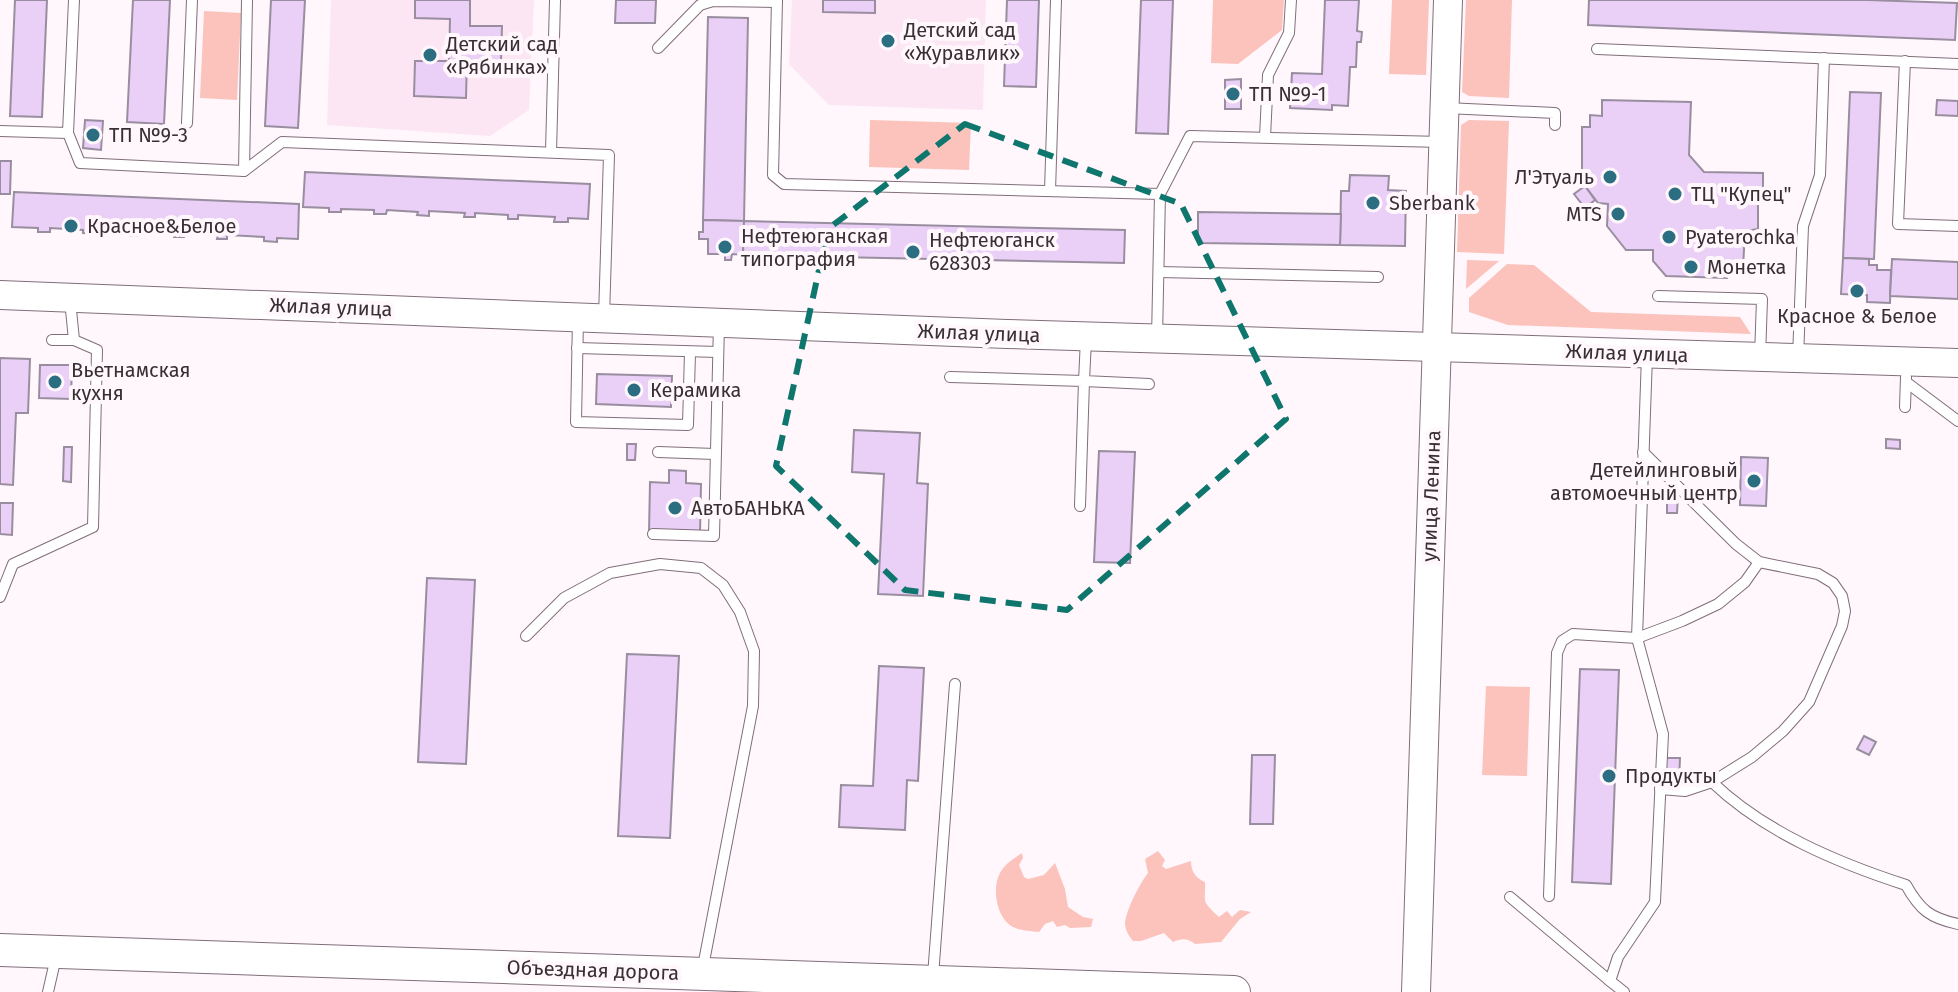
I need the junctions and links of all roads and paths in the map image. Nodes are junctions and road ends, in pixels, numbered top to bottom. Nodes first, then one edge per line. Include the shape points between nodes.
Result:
1 (74, 0) edge
2 (192, 0) edge
3 (247, 0) edge
4 (555, 0) edge
5 (1056, 0) edge
6 (1291, 0) edge
7 (1448, 0) edge
8 (777, 1) edge
9 (658, 48) dead end
10 (1597, 49) dead end
11 (1824, 58) junction
12 (1905, 61) junction
13 (1958, 64) edge
14 (1444, 108) junction
15 (187, 123) dead end
16 (1555, 125) dead end
17 (0, 131) edge
18 (68, 133) junction
19 (1265, 137) junction
20 (1443, 142) junction
21 (612, 143) dead end
22 (551, 152) junction
23 (609, 155) junction
24 (244, 171) junction
25 (1050, 191) junction
26 (1160, 194) junction
27 (1958, 226) edge
28 (1159, 272) junction
29 (1378, 277) dead end
30 (0, 295) edge
31 (1658, 296) dead end
32 (70, 298) junction
33 (591, 317) junction
34 (719, 322) junction
35 (1086, 337) junction
36 (1157, 339) junction
37 (52, 340) dead end
38 (74, 340) junction
39 (1436, 347) junction
40 (577, 348) junction
41 (690, 352) junction
42 (718, 352) junction
43 (1647, 354) junction
44 (1760, 357) junction
45 (1798, 358) junction
46 (1958, 363) edge
47 (1906, 371) junction
48 (950, 377) dead end
49 (1084, 381) junction
50 (1149, 384) dead end
51 (1905, 407) dead end
52 (1958, 421) edge
53 (658, 452) dead end
54 (1643, 452) junction
55 (715, 454) junction
56 (1080, 506) dead end
57 (653, 534) dead end
58 (1759, 562) junction
59 (0, 597) edge
60 (526, 636) dead end
61 (1637, 638) junction
62 (955, 684) dead end
63 (1712, 782) junction
64 (1660, 789) junction
65 (1549, 896) dead end
66 (1510, 897) dead end
67 (1958, 924) edge
68 (0, 950) edge
69 (57, 952) junction
70 (701, 974) junction
71 (1610, 981) junction
72 (932, 982) junction
73 (48, 992) edge
74 (1234, 992) edge
75 (1416, 992) edge
76 (1624, 992) edge

1 - 18 lane
2 - 15 lane
3 - 24 lane
4 - 22 lane
5 - 25 lane
6 - 19 lane via 1289,33 1268,75
7 - 14 main road, улица Ленина
8 - 9 lane via 700,5
8 - 25 lane via 773,175 784,184
10 - 11 lane
11 - 12 lane
11 - 45 lane via 1820,175 1803,226
12 - 13 lane
12 - 27 lane via 1898,224
14 - 16 lane via 1555,113
14 - 20 main road, улица Ленина
17 - 18 lane
18 - 24 lane via 80,163
19 - 20 lane
19 - 26 lane via 1190,136
20 - 39 main road, улица Ленина
21 - 23 lane
22 - 23 lane
22 - 24 lane via 282,142
23 - 33 lane
25 - 26 lane
26 - 28 lane
28 - 29 lane
28 - 36 lane
30 - 32 main road, Жилая улица
31 - 44 lane via 1762,299
32 - 33 main road, Жилая улица
32 - 38 lane
33 - 34 main road, Жилая улица
33 - 40 lane
34 - 35 main road, Жилая улица
34 - 42 lane
35 - 36 main road, Жилая улица
35 - 49 lane
36 - 39 main road, Жилая улица
37 - 38 lane
38 - 59 lane via 97,350 93,527 13,564
39 - 43 main road, Жилая улица
39 - 75 main road, улица Ленина
40 - 41 lane
40 - 41 lane via 576,422 688,425
41 - 42 lane
42 - 55 lane via 723,392
43 - 44 main road, Жилая улица
43 - 54 lane
44 - 45 main road, Жилая улица
45 - 47 main road, Жилая улица
46 - 47 main road, Жилая улица
47 - 51 lane
47 - 52 lane
48 - 49 lane
49 - 50 lane
49 - 56 lane
53 - 55 lane
54 - 58 lane
54 - 61 lane
55 - 57 lane via 714,536
58 - 61 lane via 1718,604
58 - 63 lane via 1818,574 1833,583 1842,596 1842,626 1809,702 1752,757
60 - 70 lane via 564,598 610,573 660,564 701,568 723,585 740,612 754,651 753,706
61 - 64 lane via 1663,734
61 - 65 lane via 1573,634 1557,653
62 - 72 lane
63 - 64 lane via 1685,791
63 - 67 lane via 1760,819 1857,869 1906,885 1928,913
64 - 71 lane via 1655,902 1618,957
66 - 71 lane
68 - 69 main road, Объездная дорога
69 - 70 main road, Объездная дорога
69 - 73 lane
70 - 72 main road, Объездная дорога
71 - 76 lane
72 - 74 main road, Объездная дорога

